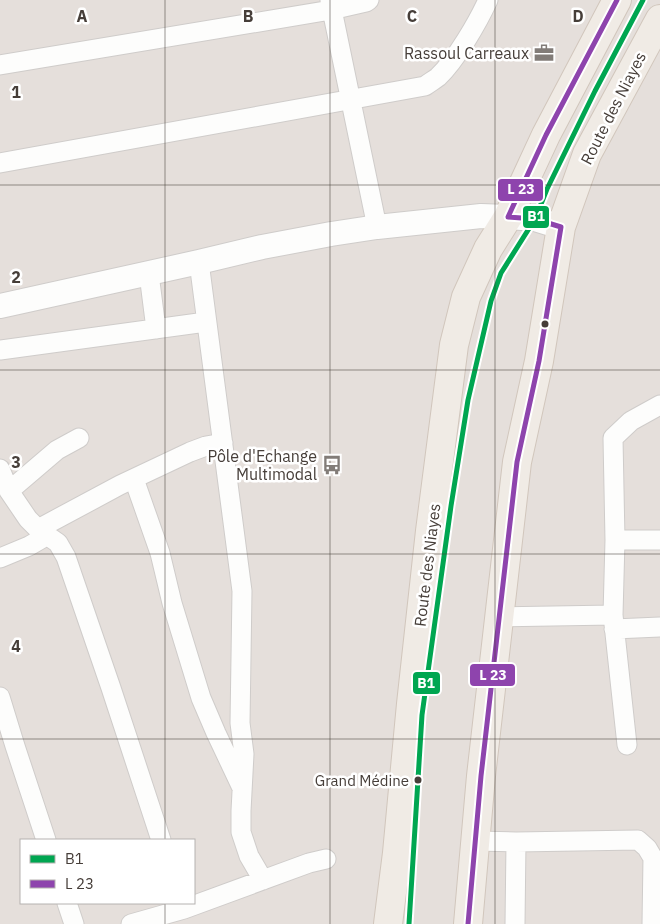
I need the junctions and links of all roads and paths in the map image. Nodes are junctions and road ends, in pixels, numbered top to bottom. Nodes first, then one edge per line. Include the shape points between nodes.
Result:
1 (369, 0) edge
2 (488, 0) edge
3 (617, 0) edge
4 (330, 5) edge
5 (660, 20) edge
6 (0, 65) edge
7 (350, 100) junction
8 (0, 163) edge
9 (508, 217) junction
10 (377, 227) junction
11 (561, 227) junction
12 (199, 262) junction
13 (149, 274) junction
14 (0, 306) edge
15 (206, 322) junction
16 (156, 330) junction
17 (0, 350) edge
18 (660, 405) edge
19 (79, 438) dead end
20 (223, 443) junction
21 (0, 469) edge
22 (134, 479) junction
23 (9, 491) junction
24 (43, 532) junction
25 (615, 540) junction
26 (660, 540) edge
27 (0, 558) edge
28 (499, 617) junction
29 (614, 622) junction
30 (660, 627) edge
31 (0, 697) edge
32 (626, 746) dead end
33 (7, 748) edge
34 (242, 790) junction
35 (46, 839) edge
36 (161, 839) edge
37 (475, 841) junction
38 (516, 842) junction
39 (326, 858) dead end
40 (263, 880) junction
41 (67, 904) edge
42 (185, 912) edge
43 (74, 924) edge
44 (131, 924) edge
45 (388, 924) edge
46 (468, 924) edge
47 (515, 924) edge
48 (652, 924) edge

1 - 4 street
2 - 7 street via 467,38 437,78 425,86
3 - 9 main road, Route des Niayes via 546,135
4 - 6 street
4 - 7 street
5 - 11 main road, Route des Niayes via 587,154
7 - 8 street
7 - 10 street
9 - 10 street via 481,216
9 - 11 street via 535,219
9 - 45 main road, Route des Niayes via 488,249 466,297 454,345 430,531
10 - 12 street via 262,247
11 - 28 main road, Route des Niayes via 539,361 517,462
12 - 13 street
12 - 15 street
13 - 14 street
13 - 16 street
15 - 16 street
15 - 20 street
16 - 17 street
18 - 25 street via 631,421 613,438
19 - 23 street via 57,450
20 - 22 street via 190,452
20 - 34 street via 242,591
21 - 23 street
22 - 24 street via 120,484
22 - 34 street via 160,553 201,698
23 - 24 street via 28,519
24 - 27 street via 29,546
24 - 36 street via 58,543 66,557
25 - 26 street
25 - 29 street
28 - 29 street
28 - 37 main road, Route des Niayes
29 - 30 street
29 - 32 street
31 - 33 street
33 - 35 street
34 - 40 street via 242,832 249,856
37 - 38 street
37 - 46 main road, Route des Niayes
38 - 47 street
38 - 48 street via 638,840 653,858
39 - 40 street
40 - 42 street
41 - 43 street
42 - 44 street

